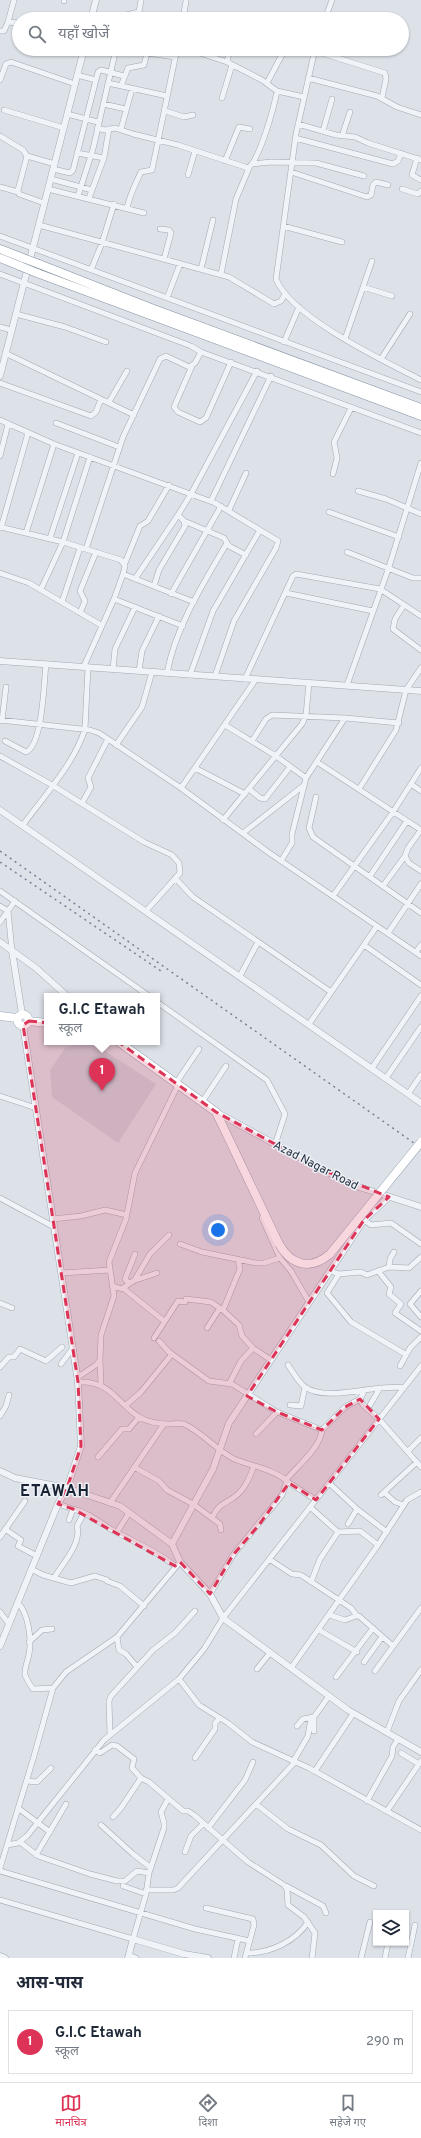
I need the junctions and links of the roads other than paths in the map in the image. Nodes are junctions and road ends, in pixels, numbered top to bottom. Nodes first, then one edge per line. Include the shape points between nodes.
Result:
1 (14, 0) edge
2 (96, 0) edge
3 (141, 0) edge
4 (332, 0) edge
5 (186, 1) dead end
6 (93, 12) edge
7 (139, 12) edge
8 (184, 12) edge
9 (328, 12) edge
10 (8, 22) junction
11 (12, 22) edge
12 (0, 31) edge
13 (82, 56) edge
14 (115, 56) edge
15 (146, 56) edge
16 (168, 56) edge
17 (208, 56) edge
18 (230, 56) edge
19 (281, 56) edge
20 (312, 56) edge
21 (333, 56) edge
22 (175, 57) joint
23 (229, 63) junction
24 (111, 73) junction
25 (77, 75) junction
26 (124, 76) junction
27 (308, 78) junction
28 (0, 80) edge
29 (96, 80) junction
30 (108, 83) junction
31 (267, 83) junction
32 (75, 84) junction
33 (121, 86) junction
34 (132, 89) junction
35 (277, 91) junction
36 (167, 96) junction
37 (304, 97) junction
38 (222, 98) dead end
39 (382, 98) junction
40 (332, 99) dead end
41 (103, 104) junction
42 (126, 109) junction
43 (4, 110) dead end
44 (165, 111) junction
45 (350, 112) dead end
46 (67, 114) junction
47 (193, 114) dead end
48 (421, 115) edge
49 (86, 119) junction
50 (98, 122) junction
51 (298, 124) junction
52 (64, 128) junction
53 (97, 128) junction
54 (109, 129) junction
55 (121, 129) junction
56 (250, 129) dead end
57 (323, 131) junction
58 (0, 136) edge
59 (342, 136) junction
60 (296, 138) junction
61 (158, 140) junction
62 (195, 151) junction
63 (77, 153) junction
64 (401, 153) junction
65 (27, 156) junction
66 (90, 156) junction
67 (104, 158) junction
68 (419, 159) edge
69 (224, 161) junction
70 (292, 162) junction
71 (251, 166) junction
72 (54, 167) junction
73 (291, 172) junction
74 (188, 175) dead end
75 (364, 176) dead end
76 (51, 178) junction
77 (421, 180) edge
78 (388, 185) dead end
79 (0, 187) edge
80 (80, 188) junction
81 (48, 189) junction
82 (402, 189) dead end
83 (92, 190) junction
84 (421, 191) edge
85 (18, 192) junction
86 (78, 196) junction
87 (89, 198) junction
88 (44, 203) junction
89 (114, 204) junction
90 (127, 208) junction
91 (144, 213) dead end
92 (213, 220) dead end
93 (39, 226) junction
94 (283, 226) junction
95 (160, 229) dead end
96 (0, 236) edge
97 (342, 242) dead end
98 (102, 243) junction
99 (33, 248) junction
100 (0, 249) edge
101 (0, 258) edge
102 (164, 259) junction
103 (372, 261) dead end
104 (21, 262) junction
105 (180, 264) junction
106 (201, 269) junction
107 (92, 270) junction
108 (0, 274) edge
109 (221, 274) junction
110 (23, 284) junction
111 (363, 287) junction
112 (285, 294) junction
113 (392, 296) dead end
114 (167, 298) junction
115 (299, 307) junction
116 (16, 314) junction
117 (410, 314) dead end
118 (0, 327) edge
119 (11, 330) junction
120 (345, 339) junction
121 (106, 342) dead end
122 (284, 342) junction
123 (201, 352) junction
124 (5, 353) junction
125 (381, 359) junction
126 (231, 362) junction
127 (192, 366) junction
128 (1, 371) edge
129 (127, 371) dead end
130 (257, 372) junction
131 (271, 376) junction
132 (421, 380) edge
133 (0, 382) edge
134 (421, 392) edge
135 (102, 399) junction
136 (109, 402) junction
137 (351, 408) junction
138 (421, 408) edge
139 (134, 415) junction
140 (421, 416) edge
141 (0, 420) edge
142 (56, 423) dead end
143 (8, 424) junction
144 (421, 432) edge
145 (28, 433) junction
146 (54, 444) junction
147 (119, 447) junction
148 (78, 453) junction
149 (0, 456) edge
150 (90, 457) junction
151 (421, 463) edge
152 (113, 464) junction
153 (246, 473) dead end
154 (333, 474) dead end
155 (418, 481) edge
156 (169, 485) junction
157 (358, 491) dead end
158 (191, 494) junction
159 (211, 501) junction
160 (221, 506) junction
161 (407, 508) junction
162 (229, 510) junction
163 (329, 512) dead end
164 (421, 514) edge
165 (178, 515) junction
166 (184, 521) junction
167 (1, 527) edge
168 (208, 530) junction
169 (260, 530) junction
170 (26, 533) junction
171 (399, 537) junction
172 (50, 538) junction
173 (63, 542) junction
174 (226, 543) junction
175 (83, 548) junction
176 (96, 552) junction
177 (347, 552) dead end
178 (246, 555) junction
179 (125, 563) junction
180 (389, 567) junction
181 (0, 573) edge
182 (123, 574) junction
183 (421, 578) edge
184 (136, 579) junction
185 (154, 586) junction
186 (41, 589) junction
187 (380, 589) junction
188 (286, 593) junction
189 (171, 594) junction
190 (114, 599) junction
191 (62, 602) junction
192 (194, 602) junction
193 (404, 605) junction
194 (135, 607) junction
195 (373, 611) junction
196 (80, 613) junction
197 (159, 616) junction
198 (421, 616) edge
199 (101, 625) junction
200 (183, 626) junction
201 (421, 650) edge
202 (0, 661) edge
203 (46, 664) junction
204 (86, 667) junction
205 (421, 668) edge
206 (113, 669) junction
207 (139, 671) junction
208 (152, 672) junction
209 (167, 673) junction
210 (190, 675) junction
211 (215, 676) junction
212 (245, 678) junction
213 (256, 679) junction
214 (310, 683) junction
215 (347, 685) junction
216 (6, 687) dead end
217 (406, 690) junction
218 (421, 691) edge
219 (306, 715) junction
220 (345, 718) junction
221 (1, 720) edge
222 (399, 723) junction
223 (40, 724) junction
224 (225, 725) junction
225 (85, 729) junction
226 (108, 739) junction
227 (5, 741) dead end
228 (252, 741) junction
229 (116, 745) junction
230 (0, 756) edge
231 (276, 756) junction
232 (317, 762) junction
233 (290, 767) junction
234 (195, 768) junction
235 (421, 768) edge
236 (306, 778) junction
237 (411, 784) junction
238 (52, 785) junction
239 (304, 785) junction
240 (180, 788) junction
241 (250, 789) junction
242 (359, 789) junction
243 (421, 791) edge
244 (245, 794) junction
245 (316, 797) dead end
246 (82, 803) junction
247 (0, 810) edge
248 (393, 812) junction
249 (223, 820) junction
250 (407, 821) junction
251 (23, 825) junction
252 (421, 830) edge
253 (243, 833) junction
254 (405, 856) junction
255 (281, 861) junction
256 (355, 865) junction
257 (421, 872) edge
258 (370, 876) junction
259 (175, 878) junction
260 (421, 884) edge
261 (383, 886) junction
262 (0, 891) edge
263 (333, 896) junction
264 (15, 901) junction
265 (408, 904) junction
266 (0, 906) edge
267 (8, 911) junction
268 (146, 911) junction
269 (421, 913) edge
270 (0, 922) edge
271 (377, 926) junction
272 (388, 933) junction
273 (0, 942) edge
274 (258, 942) junction
275 (364, 945) junction
276 (421, 945) edge
277 (12, 951) junction
278 (418, 954) edge
279 (240, 976) junction
280 (421, 985) edge
281 (331, 992) junction
282 (64, 993) edge
283 (145, 993) edge
284 (421, 996) edge
285 (160, 1004) edge
286 (0, 1016) edge
287 (20, 1016) junction
288 (26, 1023) junction
289 (44, 1023) edge
290 (309, 1024) junction
291 (421, 1027) edge
292 (123, 1045) edge
293 (199, 1049) dead end
294 (226, 1066) dead end
295 (372, 1068) junction
296 (421, 1076) edge
297 (386, 1078) junction
298 (177, 1084) junction
299 (408, 1094) junction
300 (0, 1096) edge
301 (202, 1102) junction
302 (421, 1103) edge
303 (36, 1108) junction
304 (216, 1112) junction
305 (421, 1142) edge
306 (275, 1145) junction
307 (389, 1197) junction
308 (0, 1198) edge
309 (421, 1207) edge
310 (264, 1214) junction
311 (127, 1215) junction
312 (53, 1219) junction
313 (364, 1220) junction
314 (54, 1227) junction
315 (169, 1235) dead end
316 (180, 1244) dead end
317 (421, 1244) edge
318 (394, 1252) dead end
319 (136, 1254) dead end
320 (421, 1257) edge
321 (280, 1258) junction
322 (238, 1259) junction
323 (389, 1267) junction
324 (110, 1270) junction
325 (330, 1271) junction
326 (378, 1271) junction
327 (157, 1273) dead end
328 (61, 1274) junction
329 (340, 1274) junction
330 (132, 1282) junction
331 (113, 1286) junction
332 (123, 1288) junction
333 (421, 1291) edge
334 (0, 1302) edge
335 (309, 1302) junction
336 (12, 1308) dead end
337 (222, 1309) junction
338 (421, 1317) edge
339 (164, 1320) junction
340 (207, 1328) dead end
341 (421, 1331) edge
342 (421, 1337) edge
343 (154, 1338) dead end
344 (159, 1341) dead end
345 (62, 1347) dead end
346 (73, 1348) junction
347 (253, 1348) junction
348 (172, 1354) junction
349 (405, 1354) junction
350 (100, 1360) junction
351 (271, 1360) junction
352 (61, 1364) dead end
353 (288, 1365) dead end
354 (400, 1366) dead end
355 (421, 1366) edge
356 (0, 1368) edge
357 (78, 1380) junction
358 (229, 1384) junction
359 (101, 1385) junction
360 (305, 1387) junction
361 (380, 1388) junction
362 (404, 1388) junction
363 (365, 1390) junction
364 (249, 1394) junction
365 (8, 1395) dead end
366 (360, 1399) junction
367 (126, 1405) junction
368 (290, 1405) dead end
369 (370, 1405) dead end
370 (277, 1412) junction
371 (0, 1416) edge
372 (139, 1416) junction
373 (379, 1419) junction
374 (164, 1424) junction
375 (322, 1430) junction
376 (256, 1434) dead end
377 (421, 1438) edge
378 (220, 1449) junction
379 (408, 1452) junction
380 (98, 1457) dead end
381 (420, 1465) edge
382 (254, 1466) junction
383 (134, 1467) junction
384 (1, 1471) edge
385 (287, 1481) junction
386 (329, 1483) junction
387 (68, 1488) junction
388 (421, 1492) edge
389 (316, 1500) junction
390 (25, 1501) dead end
391 (110, 1503) junction
392 (58, 1504) junction
393 (194, 1505) junction
394 (404, 1505) junction
395 (310, 1507) junction
396 (73, 1509) junction
397 (357, 1509) junction
398 (129, 1512) junction
399 (84, 1513) junction
400 (212, 1518) junction
401 (69, 1520) dead end
402 (348, 1524) dead end
403 (6, 1529) junction
404 (221, 1530) dead end
405 (117, 1532) junction
406 (338, 1532) junction
407 (387, 1532) junction
408 (0, 1537) edge
409 (172, 1544) junction
410 (378, 1545) junction
411 (37, 1556) junction
412 (269, 1559) junction
413 (180, 1562) junction
414 (175, 1566) junction
415 (31, 1569) junction
416 (54, 1578) junction
417 (311, 1582) junction
418 (210, 1594) junction
419 (339, 1601) junction
420 (18, 1603) junction
421 (144, 1606) junction
422 (421, 1608) edge
423 (195, 1611) dead end
424 (0, 1612) edge
425 (329, 1615) junction
426 (357, 1616) junction
427 (223, 1618) junction
428 (9, 1624) junction
429 (52, 1628) dead end
430 (373, 1628) junction
431 (319, 1630) junction
432 (382, 1636) junction
433 (116, 1637) junction
434 (29, 1642) junction
435 (0, 1646) edge
436 (393, 1646) junction
437 (356, 1652) junction
438 (270, 1653) junction
439 (364, 1662) dead end
440 (138, 1667) junction
441 (291, 1668) junction
442 (257, 1669) dead end
443 (421, 1670) edge
444 (375, 1671) dead end
445 (336, 1677) dead end
446 (179, 1679) junction
447 (52, 1688) junction
448 (329, 1696) junction
449 (353, 1714) junction
450 (219, 1718) junction
451 (312, 1718) junction
452 (297, 1726) dead end
453 (314, 1731) dead end
454 (387, 1732) junction
455 (110, 1735) junction
456 (398, 1739) junction
457 (95, 1750) junction
458 (421, 1752) edge
459 (401, 1753) dead end
460 (195, 1758) dead end
461 (253, 1762) dead end
462 (294, 1762) junction
463 (420, 1763) edge
464 (51, 1768) dead end
465 (315, 1771) junction
466 (141, 1778) junction
467 (27, 1781) junction
468 (168, 1798) junction
469 (367, 1801) junction
470 (66, 1804) dead end
471 (256, 1804) junction
472 (18, 1808) junction
473 (387, 1811) junction
474 (113, 1816) dead end
475 (38, 1824) junction
476 (203, 1824) junction
477 (101, 1825) dead end
478 (208, 1828) junction
479 (420, 1829) edge
480 (50, 1832) junction
481 (222, 1841) junction
482 (20, 1842) junction
483 (7, 1845) junction
484 (185, 1852) dead end
485 (36, 1855) junction
486 (151, 1868) junction
487 (0, 1870) edge
488 (149, 1873) junction
489 (123, 1886) dead end
490 (286, 1886) junction
491 (374, 1886) dead end
492 (146, 1892) junction
493 (0, 1900) edge
494 (206, 1908) dead end
495 (326, 1912) dead end
496 (141, 1913) junction
497 (370, 1922) dead end
498 (309, 1923) junction
499 (415, 1925) dead end
500 (238, 1938) junction
501 (133, 1939) junction
502 (250, 1941) junction
503 (387, 1946) edge
504 (0, 1956) edge
505 (128, 1956) edge
506 (246, 1956) edge
507 (5, 1958) edge
508 (136, 1958) edge
509 (208, 1958) edge
510 (234, 1958) edge
511 (312, 1958) edge
512 (361, 1958) edge
513 (385, 1958) edge
514 (408, 1958) edge

1 - 10 street
2 - 6 street
3 - 7 street
4 - 9 street
5 - 8 street
10 - 11 street
10 - 12 street via 4,30
13 - 25 street
14 - 24 street
15 - 26 street via 145,63 130,67
16 - 22 street
17 - 23 street
18 - 23 street
19 - 31 street
20 - 27 street
21 - 39 street via 385,74
22 - 36 street
23 - 31 street
23 - 38 street
24 - 26 street
24 - 29 street via 99,71
24 - 30 street
25 - 29 street
25 - 32 street
26 - 33 street
27 - 37 street
27 - 39 street
28 - 32 street via 6,64 11,62
29 - 49 street
30 - 33 street
30 - 41 street
31 - 35 street
32 - 46 street
33 - 34 street
34 - 36 street
34 - 42 street
35 - 37 street
35 - 71 street via 271,117
36 - 44 street
37 - 51 street
39 - 48 street via 397,107
40 - 57 street
41 - 42 street
41 - 50 street
42 - 55 street
43 - 52 street
44 - 47 street via 184,117
44 - 61 street
45 - 59 street
46 - 49 street
46 - 52 street
49 - 50 street
49 - 63 street
50 - 53 street
51 - 57 street
51 - 60 street
52 - 72 street
53 - 54 street
53 - 66 street
54 - 55 street
54 - 67 street
55 - 61 street
56 - 69 street via 239,127
57 - 59 street
58 - 65 street via 23,150
59 - 64 street via 355,137
60 - 64 street via 393,164 398,161
60 - 70 street
61 - 62 street
61 - 90 street via 152,170 141,172 136,186 131,191
62 - 69 street
62 - 74 street
63 - 66 street
63 - 72 street via 71,173
64 - 68 street
65 - 72 street
65 - 85 street
66 - 67 street
66 - 80 street
67 - 83 street
68 - 77 street via 412,175
69 - 71 street
70 - 71 street via 271,162
70 - 73 street
70 - 75 street via 316,163
71 - 109 street via 236,199
72 - 76 street
73 - 78 street via 367,197 371,195 376,182
73 - 94 street
76 - 80 street
76 - 81 street
79 - 85 street
80 - 83 street
80 - 86 street
81 - 86 street
81 - 88 street
82 - 84 street via 418,194
83 - 87 street
85 - 88 street
86 - 87 street
87 - 89 street
88 - 93 street
89 - 90 street
89 - 98 street
90 - 91 street
92 - 106 street
93 - 98 street
93 - 99 street
94 - 97 street
94 - 112 street via 276,274 278,284
95 - 102 street via 169,230 171,233
96 - 99 street
98 - 102 street
98 - 107 street
99 - 107 street
99 - 110 street
100 - 104 main road
101 - 104 main road
102 - 105 street
103 - 111 street
104 - 138 main road, bridge via 39,264
104 - 140 main road, bridge via 37,273
105 - 106 street
105 - 114 street
106 - 109 street
107 - 114 street
108 - 110 street
109 - 112 street via 234,279 274,304 281,301
110 - 116 street
110 - 123 street via 191,346
111 - 113 street
111 - 120 street
112 - 115 street
114 - 122 street
115 - 120 street via 328,330
115 - 122 street
116 - 119 street
116 - 121 street via 65,326
117 - 125 street
118 - 119 street
119 - 124 street
120 - 125 street
122 - 134 street
123 - 126 street
123 - 127 street
124 - 128 street
124 - 135 street
125 - 132 street
126 - 127 street via 206,418 200,422 178,412 174,407
126 - 130 street
127 - 139 street via 166,356 160,358
129 - 136 street
130 - 131 street
130 - 158 street
131 - 137 street
131 - 159 street
133 - 135 street via 91,416 96,412
135 - 136 street
136 - 139 street
137 - 144 street
137 - 154 street via 334,442 337,458
139 - 147 street
141 - 143 street
142 - 147 street
143 - 145 street
143 - 149 street
145 - 146 street
145 - 167 street
146 - 148 street
146 - 170 street
147 - 152 street
148 - 150 street
148 - 172 street
150 - 152 street
150 - 173 street
151 - 155 street
152 - 156 street
152 - 175 street
153 - 162 street
155 - 161 street
156 - 158 street
156 - 179 street via 148,521 140,526
157 - 161 street
158 - 159 street
158 - 165 street
159 - 160 street
160 - 162 street
160 - 168 street
161 - 164 street
161 - 171 street
162 - 169 street
163 - 171 street
165 - 166 street
165 - 184 street
166 - 168 street
166 - 185 street via 185,526 160,570
167 - 170 street
168 - 174 street via 224,538
168 - 189 street
169 - 178 street
169 - 211 street via 276,539 278,543 234,621
170 - 172 street
171 - 180 street
172 - 173 street
173 - 175 street
173 - 186 street
174 - 178 street
174 - 192 street
175 - 176 street
175 - 191 street
176 - 179 street
176 - 196 street via 80,591 85,601
177 - 180 street
178 - 210 street via 213,611
179 - 182 street
180 - 183 street via 413,578
180 - 187 street
181 - 186 street
182 - 184 street
182 - 190 street
184 - 185 street
185 - 189 street
186 - 191 street
187 - 188 street via 299,573 293,576
187 - 193 street
187 - 195 street
188 - 195 street
188 - 212 street
189 - 192 street
190 - 194 street
190 - 199 street
191 - 196 street
192 - 200 street
193 - 198 street
193 - 201 street via 395,619 393,629
194 - 197 street
194 - 206 street via 115,649
195 - 215 street
196 - 199 street
197 - 200 street
197 - 207 street via 142,651
199 - 204 street
200 - 209 street via 171,652
202 - 203 street
203 - 204 street
203 - 223 street
204 - 206 street
204 - 225 street
205 - 217 street
206 - 207 street
207 - 208 street
208 - 209 street
208 - 229 street via 142,707
209 - 210 street
210 - 211 street
211 - 212 street
212 - 213 street
213 - 214 street
213 - 224 street
214 - 215 street
214 - 219 street
215 - 217 street
216 - 221 street
217 - 218 street
217 - 222 street
219 - 220 street
219 - 228 street via 272,715 266,719
219 - 231 street
220 - 222 street
220 - 232 street
221 - 223 street
222 - 242 street via 393,737
223 - 225 street
223 - 227 street via 29,750 24,751
224 - 228 street
224 - 234 street
225 - 226 street
225 - 238 street via 72,758
226 - 229 street
226 - 246 street via 88,778 91,787
228 - 231 street
229 - 240 street
230 - 238 street
231 - 233 street
231 - 241 street
232 - 236 street
232 - 242 street
233 - 236 street
233 - 241 street via 265,799
234 - 240 street
234 - 244 street
235 - 237 street
236 - 239 street
237 - 243 street
237 - 248 street
238 - 246 street
238 - 251 street
239 - 253 street
239 - 255 street via 292,843
240 - 249 street
241 - 244 street
242 - 248 street
244 - 249 street
245 - 256 street via 310,832 316,839
246 - 259 street via 144,842 176,858 181,868
247 - 251 street
248 - 250 street
248 - 256 street
249 - 253 street
250 - 252 street
250 - 258 street
251 - 268 street
252 - 254 street
253 - 255 street
254 - 257 street via 408,863
254 - 261 street
255 - 263 street
256 - 258 street
256 - 263 street
258 - 261 street
259 - 268 street
259 - 274 street via 193,897
260 - 265 street
261 - 265 street
262 - 264 street
263 - 271 street
264 - 267 street
264 - 283 street
265 - 269 street
265 - 272 street
266 - 267 street
267 - 270 street
267 - 277 street
268 - 279 street
271 - 272 street
271 - 275 street
272 - 278 street
273 - 277 street
274 - 279 street
274 - 281 street
275 - 280 street
275 - 281 street
276 - 278 street
277 - 282 street
277 - 287 street
279 - 290 street
281 - 290 street
284 - 295 street
285 - 306 street via 267,1080 285,1114
286 - 287 main road
287 - 288 main road via 18,1022
288 - 289 main road
288 - 303 street
290 - 295 street
291 - 297 street
292 - 298 main road
293 - 298 street
294 - 301 street
295 - 297 street
296 - 299 street
297 - 299 street
298 - 301 main road
298 - 311 street via 134,1172
299 - 302 street
300 - 303 street
301 - 304 main road
303 - 312 street
304 - 306 street, Azad Nagar Road
304 - 310 main road
305 - 310 main road, bridge via 330,1254 322,1260 314,1263 294,1261 285,1255
306 - 307 street, Azad Nagar Road via 359,1187
307 - 309 street, Azad Nagar Road
307 - 313 street
308 - 314 street
310 - 321 street via 262,1218
311 - 312 street via 105,1210
311 - 324 street via 109,1262
312 - 314 street
313 - 317 street via 371,1225 391,1223
313 - 325 street
314 - 328 street
315 - 330 street via 150,1254
316 - 322 street via 205,1253
318 - 323 street
319 - 330 street via 125,1279
320 - 323 street via 409,1268
321 - 322 street via 260,1264
321 - 335 street via 291,1271
322 - 337 street via 240,1269
323 - 326 street
324 - 328 street
324 - 331 street
325 - 329 street
325 - 335 street
326 - 329 street via 367,1274
326 - 341 street via 391,1287 389,1294 401,1304 395,1313
327 - 330 street
328 - 346 street
329 - 349 street via 327,1293 351,1322
330 - 332 street
331 - 332 street
331 - 350 street via 114,1296 101,1335
332 - 339 street
333 - 338 street via 410,1304
334 - 336 street
335 - 351 street
337 - 339 street via 209,1302 178,1301
337 - 340 street
337 - 347 street via 238,1324 241,1334
339 - 343 street
342 - 349 street
344 - 348 street
345 - 356 street via 48,1361 20,1349
346 - 352 street
346 - 357 street
347 - 351 street
347 - 358 street via 241,1361
348 - 358 street via 211,1383
348 - 367 street via 142,1392
349 - 354 street
350 - 357 street
350 - 359 street
351 - 364 street
353 - 360 street
355 - 362 street
357 - 359 street
357 - 387 street via 81,1446
358 - 364 street
359 - 367 street
360 - 363 street via 344,1394
360 - 368 street via 301,1406
361 - 362 street
361 - 363 street
361 - 369 street
362 - 373 street
363 - 366 street
364 - 370 street
364 - 378 street via 229,1423
365 - 371 street via 6,1406
366 - 373 street
366 - 375 street via 345,1407
367 - 372 street
370 - 375 street
370 - 376 street
372 - 374 street via 154,1423
372 - 380 street via 130,1429 122,1429
373 - 379 street
373 - 386 street
374 - 378 street via 184,1425
374 - 383 street
375 - 385 street via 321,1437 308,1456 296,1467
377 - 379 street
378 - 382 street via 233,1458
378 - 393 street via 213,1469
379 - 381 street
381 - 394 street via 383,1494
382 - 385 street via 277,1474
382 - 400 street via 239,1494 218,1507
383 - 391 street
383 - 393 street
384 - 387 street via 12,1476
385 - 389 street
385 - 418 street via 282,1495 233,1554
386 - 389 street
386 - 397 street
387 - 391 street
387 - 392 street
388 - 394 street via 410,1497
389 - 395 street
390 - 403 street
391 - 398 street
392 - 396 street
392 - 411 street
393 - 400 street
393 - 409 street
394 - 407 street
395 - 406 street
395 - 412 street
396 - 399 street
396 - 401 street
397 - 402 street
397 - 407 street
398 - 405 street
398 - 409 street
399 - 405 street
399 - 416 street via 76,1526 78,1532 74,1545
400 - 404 street via 220,1524
403 - 408 street
403 - 411 street via 20,1540 18,1546
405 - 414 street
406 - 410 street via 360,1531
406 - 417 street via 320,1559
407 - 410 street
409 - 413 street
410 - 419 street
411 - 415 street
412 - 417 street via 292,1574 300,1574
412 - 427 street
413 - 414 street
413 - 418 street
414 - 421 street
415 - 416 street
415 - 420 street
416 - 421 street via 70,1583 92,1576 100,1577 120,1586
417 - 419 street
418 - 427 street
419 - 425 street
419 - 426 street via 351,1608
420 - 428 street
420 - 434 street via 24,1609
421 - 433 street
422 - 436 street
423 - 440 street
424 - 428 street
425 - 426 street via 345,1620
425 - 431 street
426 - 430 street
427 - 438 street
427 - 446 street via 204,1649
428 - 435 street
429 - 434 street via 42,1630
430 - 432 street
430 - 437 street
431 - 437 street
431 - 441 street
432 - 436 street
432 - 439 street
433 - 440 street via 119,1650
433 - 447 street via 66,1672
434 - 447 street via 25,1671 27,1680 33,1689
436 - 444 street
437 - 445 street
438 - 441 street
438 - 442 street
440 - 455 street via 117,1687 110,1698
441 - 448 street
443 - 454 street via 399,1701
446 - 450 street via 199,1705
446 - 455 street
447 - 467 street
448 - 449 street
448 - 451 street
449 - 454 street
449 - 465 street
450 - 460 street via 215,1723 215,1729
450 - 462 street via 252,1742
451 - 452 street via 303,1719
451 - 453 street
451 - 462 street via 308,1736
454 - 456 street
455 - 457 street
456 - 458 street
456 - 469 street via 393,1747 392,1756
457 - 466 street via 100,1752 112,1745 117,1746 134,1759 132,1768
457 - 475 street
459 - 463 street
461 - 478 street via 245,1780
462 - 465 street
462 - 471 street
463 - 473 street
464 - 467 street via 37,1782
465 - 469 street
466 - 468 street
466 - 474 street
467 - 472 street
468 - 476 street
468 - 486 street via 161,1812 164,1828
469 - 473 street
470 - 480 street
471 - 481 street
471 - 491 street via 288,1828 321,1845 354,1876
472 - 475 street
472 - 483 street
473 - 479 street
475 - 480 street
475 - 482 street
476 - 478 street
476 - 484 street via 191,1836
477 - 486 street
478 - 481 street
480 - 485 street
481 - 490 street via 248,1862
481 - 492 street via 178,1888
482 - 483 street
482 - 485 street
483 - 487 street
485 - 488 street via 117,1881 125,1881 137,1870
486 - 488 street
487 - 496 street
488 - 492 street
489 - 492 street
490 - 495 street via 323,1906
490 - 498 street via 288,1906
492 - 496 street
493 - 501 street
494 - 502 street via 253,1919
496 - 500 street via 195,1929
496 - 501 street
497 - 512 street
498 - 506 street via 288,1941 262,1953
498 - 511 street via 316,1934
499 - 514 street
500 - 502 street
500 - 510 street
501 - 505 street
501 - 509 street via 184,1954
502 - 506 street
503 - 513 street
504 - 507 street
505 - 508 street

